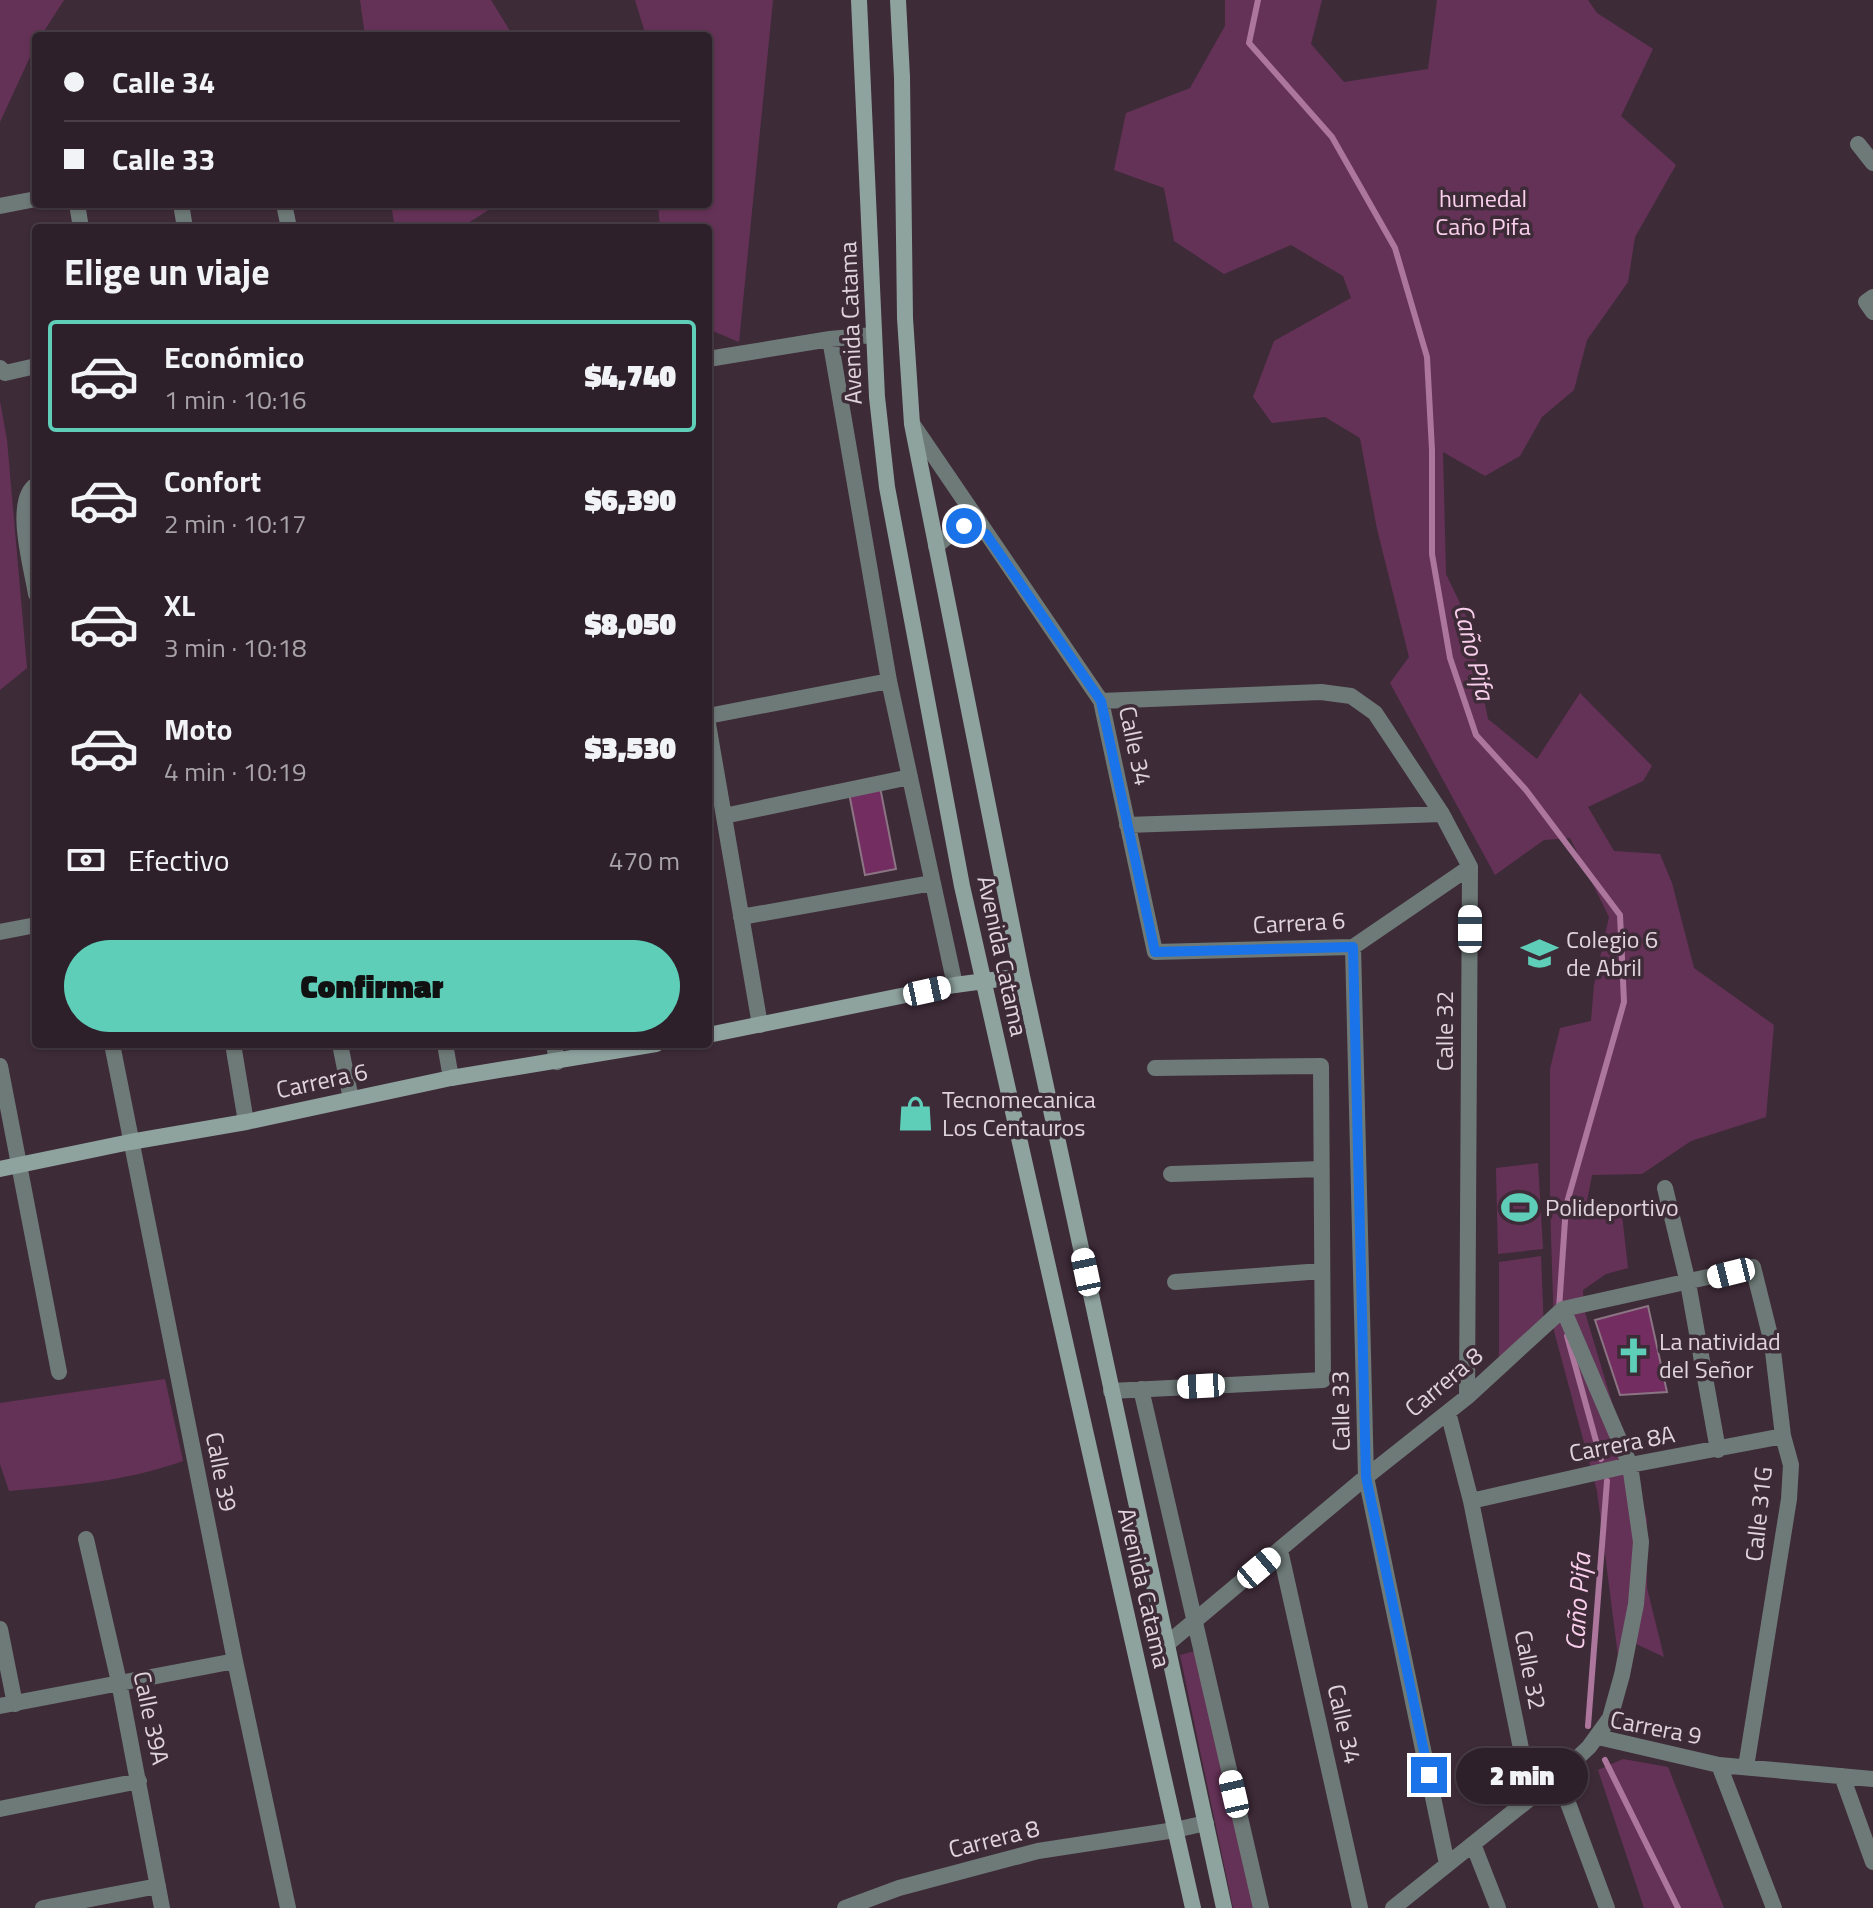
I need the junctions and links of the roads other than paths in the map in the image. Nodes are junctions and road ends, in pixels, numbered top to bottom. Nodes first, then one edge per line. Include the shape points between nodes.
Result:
1 (859, 0) edge
2 (898, 0) edge
3 (1858, 144) dead end
4 (1873, 163) edge
5 (32, 200) edge
6 (0, 206) edge
7 (873, 335) junction
8 (830, 339) junction
9 (712, 358) edge
10 (32, 366) edge
11 (3, 370) edge
12 (912, 424) junction
13 (32, 487) edge
14 (986, 534) junction
15 (936, 546) junction
16 (32, 568) edge
17 (889, 681) junction
18 (1101, 701) junction
19 (712, 715) edge
20 (712, 747) edge
21 (910, 777) junction
22 (1442, 814) junction
23 (724, 816) junction
24 (1127, 825) junction
25 (1470, 867) junction
26 (932, 883) junction
27 (741, 917) junction
28 (32, 926) edge
29 (0, 932) edge
30 (1353, 947) junction
31 (1155, 952) joint
32 (1022, 976) junction
33 (983, 982) junction
34 (955, 985) junction
35 (760, 1025) junction
36 (712, 1034) edge
37 (113, 1048) edge
38 (234, 1048) edge
39 (341, 1048) edge
40 (446, 1048) edge
41 (555, 1048) edge
42 (634, 1048) edge
43 (557, 1062) junction
44 (0, 1066) edge
45 (1155, 1068) dead end
46 (451, 1078) junction
47 (351, 1099) junction
48 (246, 1122) junction
49 (130, 1142) junction
50 (19, 1165) junction
51 (0, 1169) edge
52 (1321, 1169) junction
53 (1171, 1174) dead end
54 (1665, 1188) dead end
55 (1753, 1267) joint
56 (1322, 1271) junction
57 (1175, 1282) dead end
58 (1688, 1283) junction
59 (1563, 1309) junction
60 (59, 1372) dead end
61 (1141, 1389) junction
62 (1111, 1391) junction
63 (1467, 1397) junction
64 (1448, 1412) junction
65 (1783, 1436) junction
66 (1718, 1450) junction
67 (1630, 1465) junction
68 (1366, 1477) junction
69 (1471, 1501) junction
70 (86, 1539) dead end
71 (1280, 1550) junction
72 (1194, 1623) junction
73 (0, 1629) edge
74 (1167, 1644) junction
75 (235, 1661) junction
76 (119, 1682) junction
77 (8, 1705) edge
78 (1598, 1737) junction
79 (1719, 1765) junction
80 (1746, 1767) junction
81 (1558, 1776) junction
82 (1842, 1776) junction
83 (1873, 1779) edge
84 (139, 1781) junction
85 (1531, 1798) junction
86 (0, 1809) edge
87 (1206, 1823) junction
88 (1175, 1830) junction
89 (1473, 1844) junction
90 (1873, 1862) edge
91 (1447, 1864) junction
92 (158, 1886) junction
93 (43, 1908) edge
94 (162, 1908) edge
95 (288, 1908) edge
96 (845, 1908) edge
97 (1193, 1908) edge
98 (1224, 1908) edge
99 (1261, 1908) edge
100 (1360, 1908) edge
101 (1393, 1908) edge
102 (1498, 1908) edge
103 (1607, 1908) edge
104 (1774, 1908) edge

1 - 7 main road, Avenida Catama
2 - 12 main road, Avenida Catama via 906,367
3 - 4 street
5 - 6 street
7 - 8 street
7 - 33 main road, Avenida Catama via 887,487
8 - 9 street
8 - 17 street, Avenida Catama
10 - 11 street
12 - 14 street, Calle 34
12 - 15 main road, Avenida Catama
13 - 16 street via 24,501
14 - 15 street via 959,527
14 - 18 street, Calle 34
15 - 32 main road, Avenida Catama
17 - 19 street
17 - 21 street, Avenida Catama
18 - 22 street, Calle 32 via 1341,693 1375,713
18 - 24 street, Calle 34
20 - 23 street
21 - 23 street
21 - 26 street, Avenida Catama
22 - 24 street
22 - 25 street, Calle 32
23 - 27 street
24 - 31 street, Calle 34
25 - 30 street, Carrera 6
25 - 63 street, Calle 32
26 - 27 street
26 - 34 street, Avenida Catama
27 - 35 street
28 - 29 street
30 - 31 street, Carrera 6
30 - 68 street, Calle 33
32 - 33 main road
32 - 62 main road, Avenida Catama
33 - 34 main road
33 - 88 main road, Avenida Catama
34 - 35 main road
35 - 36 main road
37 - 49 street, Calle 39
38 - 48 street
39 - 47 street
40 - 46 street
41 - 43 street
42 - 43 main road, Carrera 6
43 - 46 main road, Carrera 6
44 - 50 street
45 - 52 street via 1321,1066
46 - 47 main road, Carrera 6
47 - 48 main road, Carrera 6
48 - 49 main road, Carrera 6
49 - 50 main road, Carrera 6
49 - 75 street, Calle 39
50 - 51 main road, Carrera 6
50 - 60 street
52 - 53 street
52 - 56 street
54 - 58 street
55 - 58 street, Carrera 8
55 - 65 street, Calle 31G via 1772,1343
56 - 57 street
56 - 61 street via 1323,1380
58 - 59 street, Carrera 8
58 - 66 street
59 - 63 street, Carrera 8
59 - 67 street
61 - 62 street
61 - 72 street
62 - 74 main road, Avenida Catama
63 - 64 street, Carrera 8
64 - 68 street, Carrera 8
64 - 69 street, Calle 32
65 - 66 street, Carrera 8A
65 - 80 street, Calle 31G via 1791,1465 1789,1499
66 - 67 street, Carrera 8A
67 - 69 street, Carrera 8A
67 - 78 street via 1641,1542 1636,1604 1610,1718
68 - 71 street, Carrera 8
68 - 91 street, Calle 33
69 - 85 street, Calle 32
70 - 76 street, Calle 39A
71 - 72 street, Carrera 8
71 - 100 street, Calle 34
72 - 74 street, Carrera 8
72 - 99 street
73 - 77 street
74 - 87 main road, Avenida Catama
75 - 76 street
75 - 95 street, Calle 39
76 - 77 street
76 - 84 street, Calle 39A
78 - 79 street, Carrera 9
78 - 81 street, Carrera 9
79 - 80 street, Carrera 9
79 - 104 street
80 - 82 street, Carrera 9
81 - 85 street, Carrera 9
81 - 103 street
82 - 83 street, Carrera 9
82 - 90 street
84 - 86 street
84 - 92 street, Calle 39A
85 - 89 street, Carrera 9
87 - 88 street, Carrera 8
87 - 98 main road, Avenida Catama
88 - 96 street, Carrera 8 via 1038,1851
88 - 97 main road, Avenida Catama
89 - 91 street, Carrera 9
89 - 102 street
91 - 101 street, Carrera 9
92 - 93 street
92 - 94 street, Calle 39A

